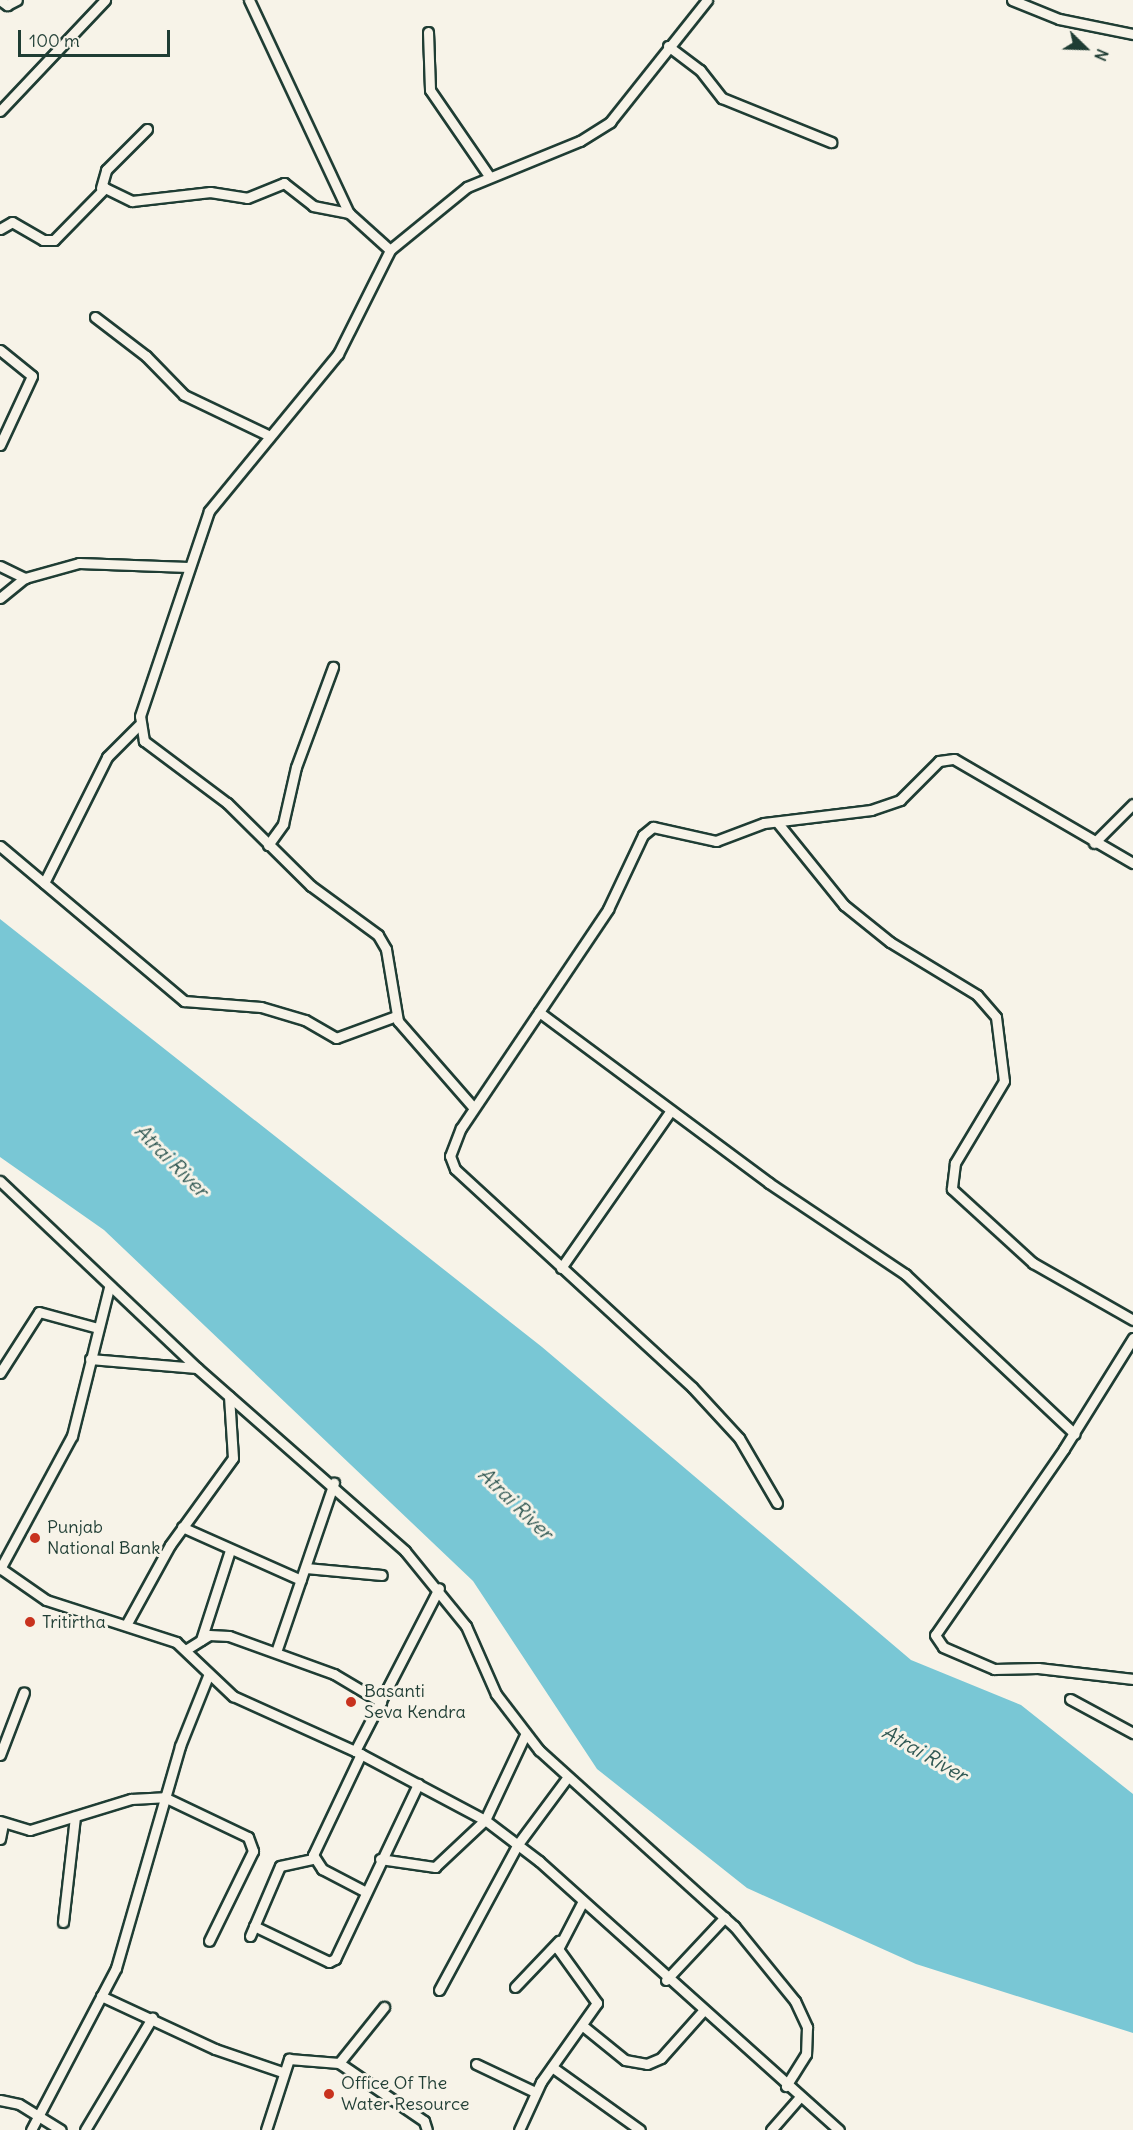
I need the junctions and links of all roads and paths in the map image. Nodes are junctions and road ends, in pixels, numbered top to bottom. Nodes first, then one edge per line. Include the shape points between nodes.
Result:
1 (0, 0) edge
2 (17, 0) edge
3 (105, 0) edge
4 (249, 0) edge
5 (707, 0) edge
6 (1012, 0) edge
7 (428, 32) dead end
8 (1133, 34) edge
9 (668, 46) junction
10 (0, 111) edge
11 (147, 129) dead end
12 (831, 142) dead end
13 (489, 176) junction
14 (101, 188) junction
15 (349, 213) junction
16 (0, 229) edge
17 (390, 250) junction
18 (95, 317) dead end
19 (0, 350) edge
20 (270, 436) junction
21 (0, 445) edge
22 (0, 566) edge
23 (188, 567) junction
24 (25, 578) junction
25 (0, 598) edge
26 (333, 667) dead end
27 (139, 725) junction
28 (1133, 804) edge
29 (777, 822) junction
30 (1095, 843) junction
31 (268, 844) junction
32 (0, 846) edge
33 (1133, 863) edge
34 (44, 884) junction
35 (539, 1012) junction
36 (396, 1016) junction
37 (473, 1107) junction
38 (670, 1112) junction
39 (0, 1181) edge
40 (561, 1268) junction
41 (109, 1287) junction
42 (1133, 1320) edge
43 (98, 1328) junction
44 (1133, 1338) edge
45 (90, 1359) junction
46 (196, 1368) junction
47 (0, 1373) edge
48 (229, 1396) junction
49 (1075, 1434) junction
50 (334, 1483) junction
51 (777, 1503) dead end
52 (182, 1527) junction
53 (230, 1550) junction
54 (306, 1568) junction
55 (0, 1569) edge
56 (382, 1575) dead end
57 (301, 1580) junction
58 (439, 1588) junction
59 (126, 1625) junction
60 (201, 1640) junction
61 (187, 1648) junction
62 (276, 1652) junction
63 (208, 1676) junction
64 (1133, 1679) edge
65 (24, 1692) dead end
66 (1070, 1699) dead end
67 (381, 1702) junction
68 (1133, 1733) edge
69 (525, 1735) junction
70 (358, 1752) junction
71 (0, 1755) edge
72 (567, 1778) junction
73 (418, 1784) junction
74 (164, 1797) junction
75 (75, 1817) junction
76 (485, 1820) junction
77 (2, 1822) edge
78 (0, 1839) edge
79 (518, 1844) junction
80 (315, 1859) junction
81 (380, 1859) junction
82 (364, 1891) junction
83 (583, 1901) junction
84 (725, 1917) junction
85 (63, 1922) dead end
86 (254, 1926) junction
87 (250, 1936) dead end
88 (561, 1939) junction
89 (209, 1941) dead end
90 (666, 1980) junction
91 (515, 1987) dead end
92 (439, 1990) dead end
93 (101, 1996) junction
94 (384, 2007) dead end
95 (702, 2012) junction
96 (153, 2018) junction
97 (583, 2026) junction
98 (339, 2063) junction
99 (476, 2064) dead end
100 (552, 2067) junction
101 (282, 2072) junction
102 (786, 2086) junction
103 (535, 2092) junction
104 (799, 2098) junction
105 (0, 2100) edge
106 (39, 2115) junction
107 (31, 2130) edge
108 (61, 2130) edge
109 (85, 2130) edge
110 (266, 2130) edge
111 (427, 2130) edge
112 (519, 2130) edge
113 (640, 2130) edge
114 (771, 2130) edge
115 (838, 2130) edge

1 - 2 street via 7,5
3 - 10 street
4 - 15 street
5 - 9 street
6 - 8 street via 1059,19
7 - 13 street via 430,90
9 - 12 street via 700,70 722,98
9 - 13 street via 610,122 580,141
11 - 14 street via 109,166
13 - 17 street via 467,187
14 - 15 street via 132,201 210,192 247,198 284,183 313,206
14 - 16 street via 54,240 42,240 12,222
15 - 17 street
17 - 20 street via 338,354
18 - 20 street via 146,356 184,395
19 - 21 street via 32,376
20 - 23 street via 209,512
22 - 24 street
23 - 24 street via 79,563
23 - 27 street
24 - 25 street
26 - 31 street via 296,767 283,824
27 - 31 street via 144,741 226,803
27 - 34 street via 107,757
28 - 30 street
29 - 30 street via 886,806 910,792 939,761 954,759
29 - 35 street via 706,842 658,826 647,832 608,909
29 - 42 street via 851,911 890,942 977,995 996,1017 1004,1081 955,1163 952,1189 1033,1263
30 - 33 street
31 - 36 street via 311,886 378,935 386,949
32 - 34 street
34 - 36 street via 184,1001 255,1005 305,1020 336,1038
35 - 37 street
35 - 38 street
36 - 37 street
37 - 40 street via 450,1162
38 - 40 street
38 - 49 street via 905,1274
39 - 41 street
40 - 51 street via 739,1438
41 - 43 street
41 - 46 street
43 - 45 street
43 - 47 street via 39,1312
44 - 49 street
45 - 46 street
45 - 55 street via 68,1447
46 - 48 street
48 - 50 street
48 - 52 street via 233,1458
49 - 64 street via 935,1635 943,1647 994,1669 1038,1668
50 - 54 street
50 - 58 street
52 - 53 street
52 - 59 street
53 - 57 street
53 - 60 street
54 - 56 street
54 - 57 street
55 - 59 street via 46,1600
57 - 62 street
58 - 67 street
58 - 69 street
59 - 61 street
60 - 61 street
60 - 62 street via 229,1636
61 - 63 street
62 - 67 street via 348,1680
63 - 70 street via 233,1696
63 - 74 street
65 - 71 street
66 - 68 street
67 - 70 street
69 - 72 street
69 - 76 street
70 - 73 street
70 - 80 street
72 - 79 street
72 - 84 street
73 - 76 street
73 - 81 street
74 - 75 street via 131,1799
74 - 89 street via 253,1843
74 - 93 street via 132,1915
75 - 77 street via 30,1830
75 - 85 street
76 - 79 street
76 - 81 street via 435,1867
77 - 78 street
79 - 83 street
79 - 92 street
80 - 82 street
80 - 86 street via 280,1866
81 - 82 street
82 - 86 street via 328,1962
83 - 88 street
83 - 90 street
84 - 90 street
84 - 102 street via 795,2001 807,2027 806,2054
86 - 87 street
88 - 91 street
88 - 97 street via 561,1958 597,1998
90 - 95 street
93 - 96 street
93 - 106 street
94 - 98 street
95 - 97 street via 661,2058 647,2064 625,2060
95 - 102 street
96 - 101 street via 215,2049
96 - 109 street
97 - 100 street
98 - 101 street via 324,2066 294,2057
98 - 111 street via 424,2121
99 - 103 street
100 - 103 street
100 - 113 street
101 - 110 street
102 - 104 street
103 - 112 street
104 - 114 street
104 - 115 street
105 - 106 street
106 - 107 street
106 - 108 street

